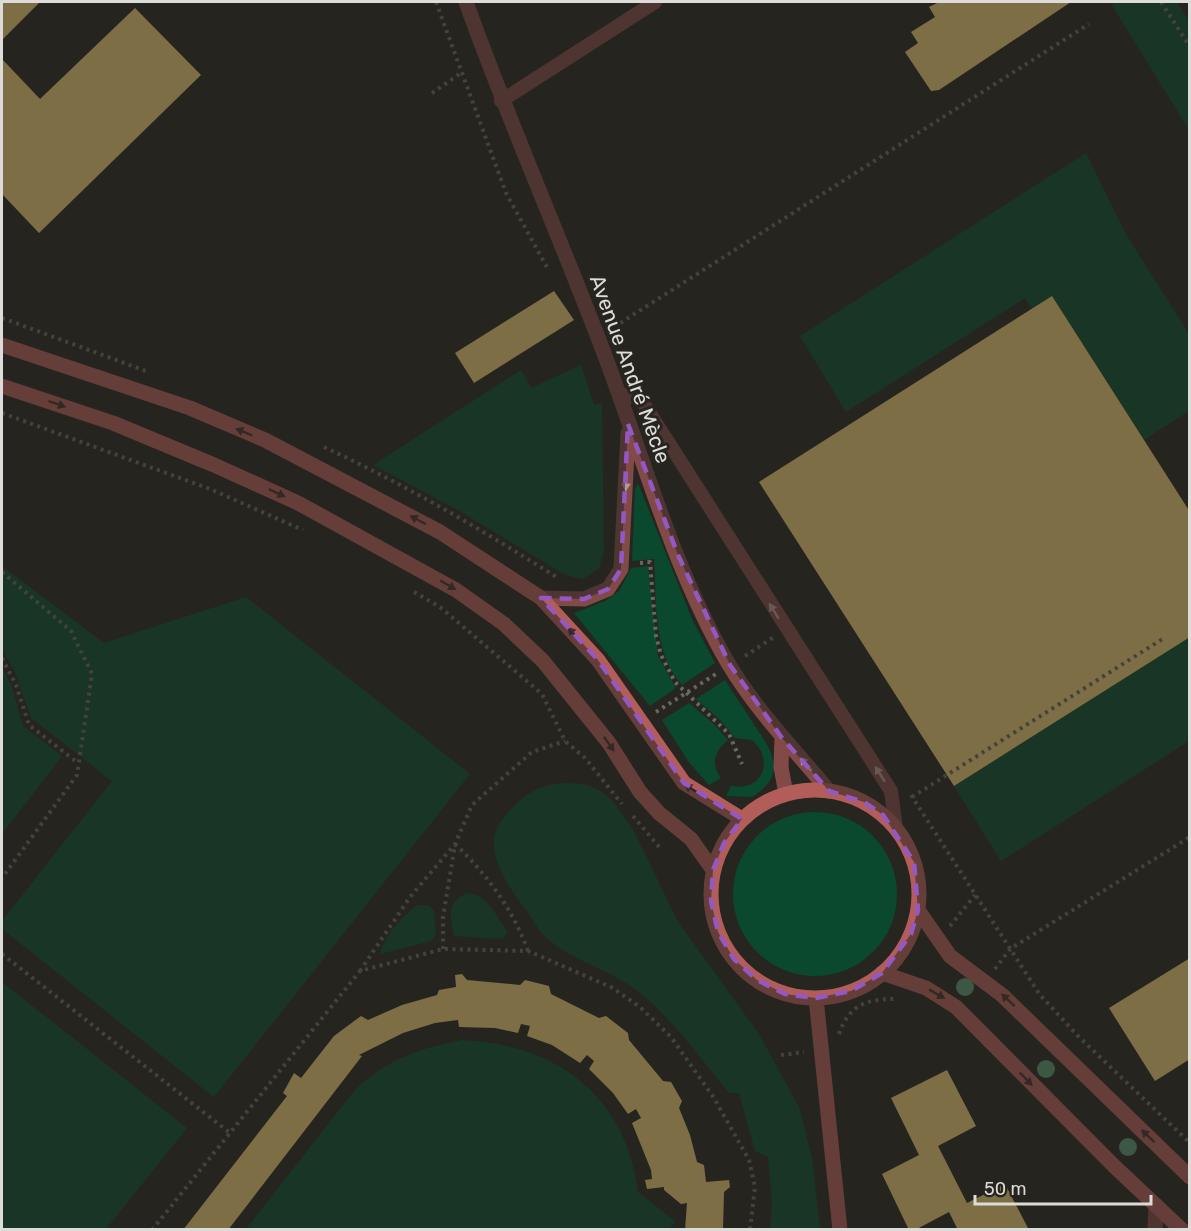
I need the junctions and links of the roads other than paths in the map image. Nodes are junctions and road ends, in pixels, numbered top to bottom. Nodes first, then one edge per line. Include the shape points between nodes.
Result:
1 (466, 2) edge
2 (655, 2) edge
3 (501, 101) junction
4 (2, 345) edge
5 (2, 386) edge
6 (620, 395) junction
7 (628, 424) junction
8 (541, 598) junction
9 (782, 738) junction
10 (829, 791) junction
11 (786, 794) junction
12 (742, 819) junction
13 (896, 829) junction
14 (713, 870) junction
15 (918, 910) junction
16 (882, 974) junction
17 (816, 998) junction
18 (1190, 1177) edge
19 (1156, 1205) junction
20 (840, 1230) edge
21 (1155, 1230) edge
22 (1182, 1230) edge

1 - 3 street, Avenue André Mècle
2 - 3 lane
3 - 6 street, Avenue André Mècle
8 -> 4 main road via 440,532 265,440 190,408
5 -> 14 main road via 113,423 214,465 298,503 456,590 504,624 543,661 609,743 640,792 691,839
6 - 7 street, Avenue André Mècle
13 -> 6 lane via 891,791 640,398
7 -> 8 street via 621,569 608,589 584,599
7 - 9 street, Avenue André Mècle via 702,613 730,665
12 -> 8 main road via 684,783 598,660
10 -> 9 street, Avenue André Mècle
9 - 11 street via 781,767
10 - 11 main road
10 - 13 main road via 864,802
11 - 12 main road via 762,804
12 - 14 main road via 724,843
13 - 15 main road via 914,862
14 - 17 main road via 711,901 715,922 734,959 757,980 785,994
15 - 16 main road via 911,934
18 -> 15 main road via 1026,1017 950,956
16 - 17 main road via 852,992
16 -> 19 main road via 926,988 956,1007
17 - 20 main road
19 - 21 street
19 - 22 main road

